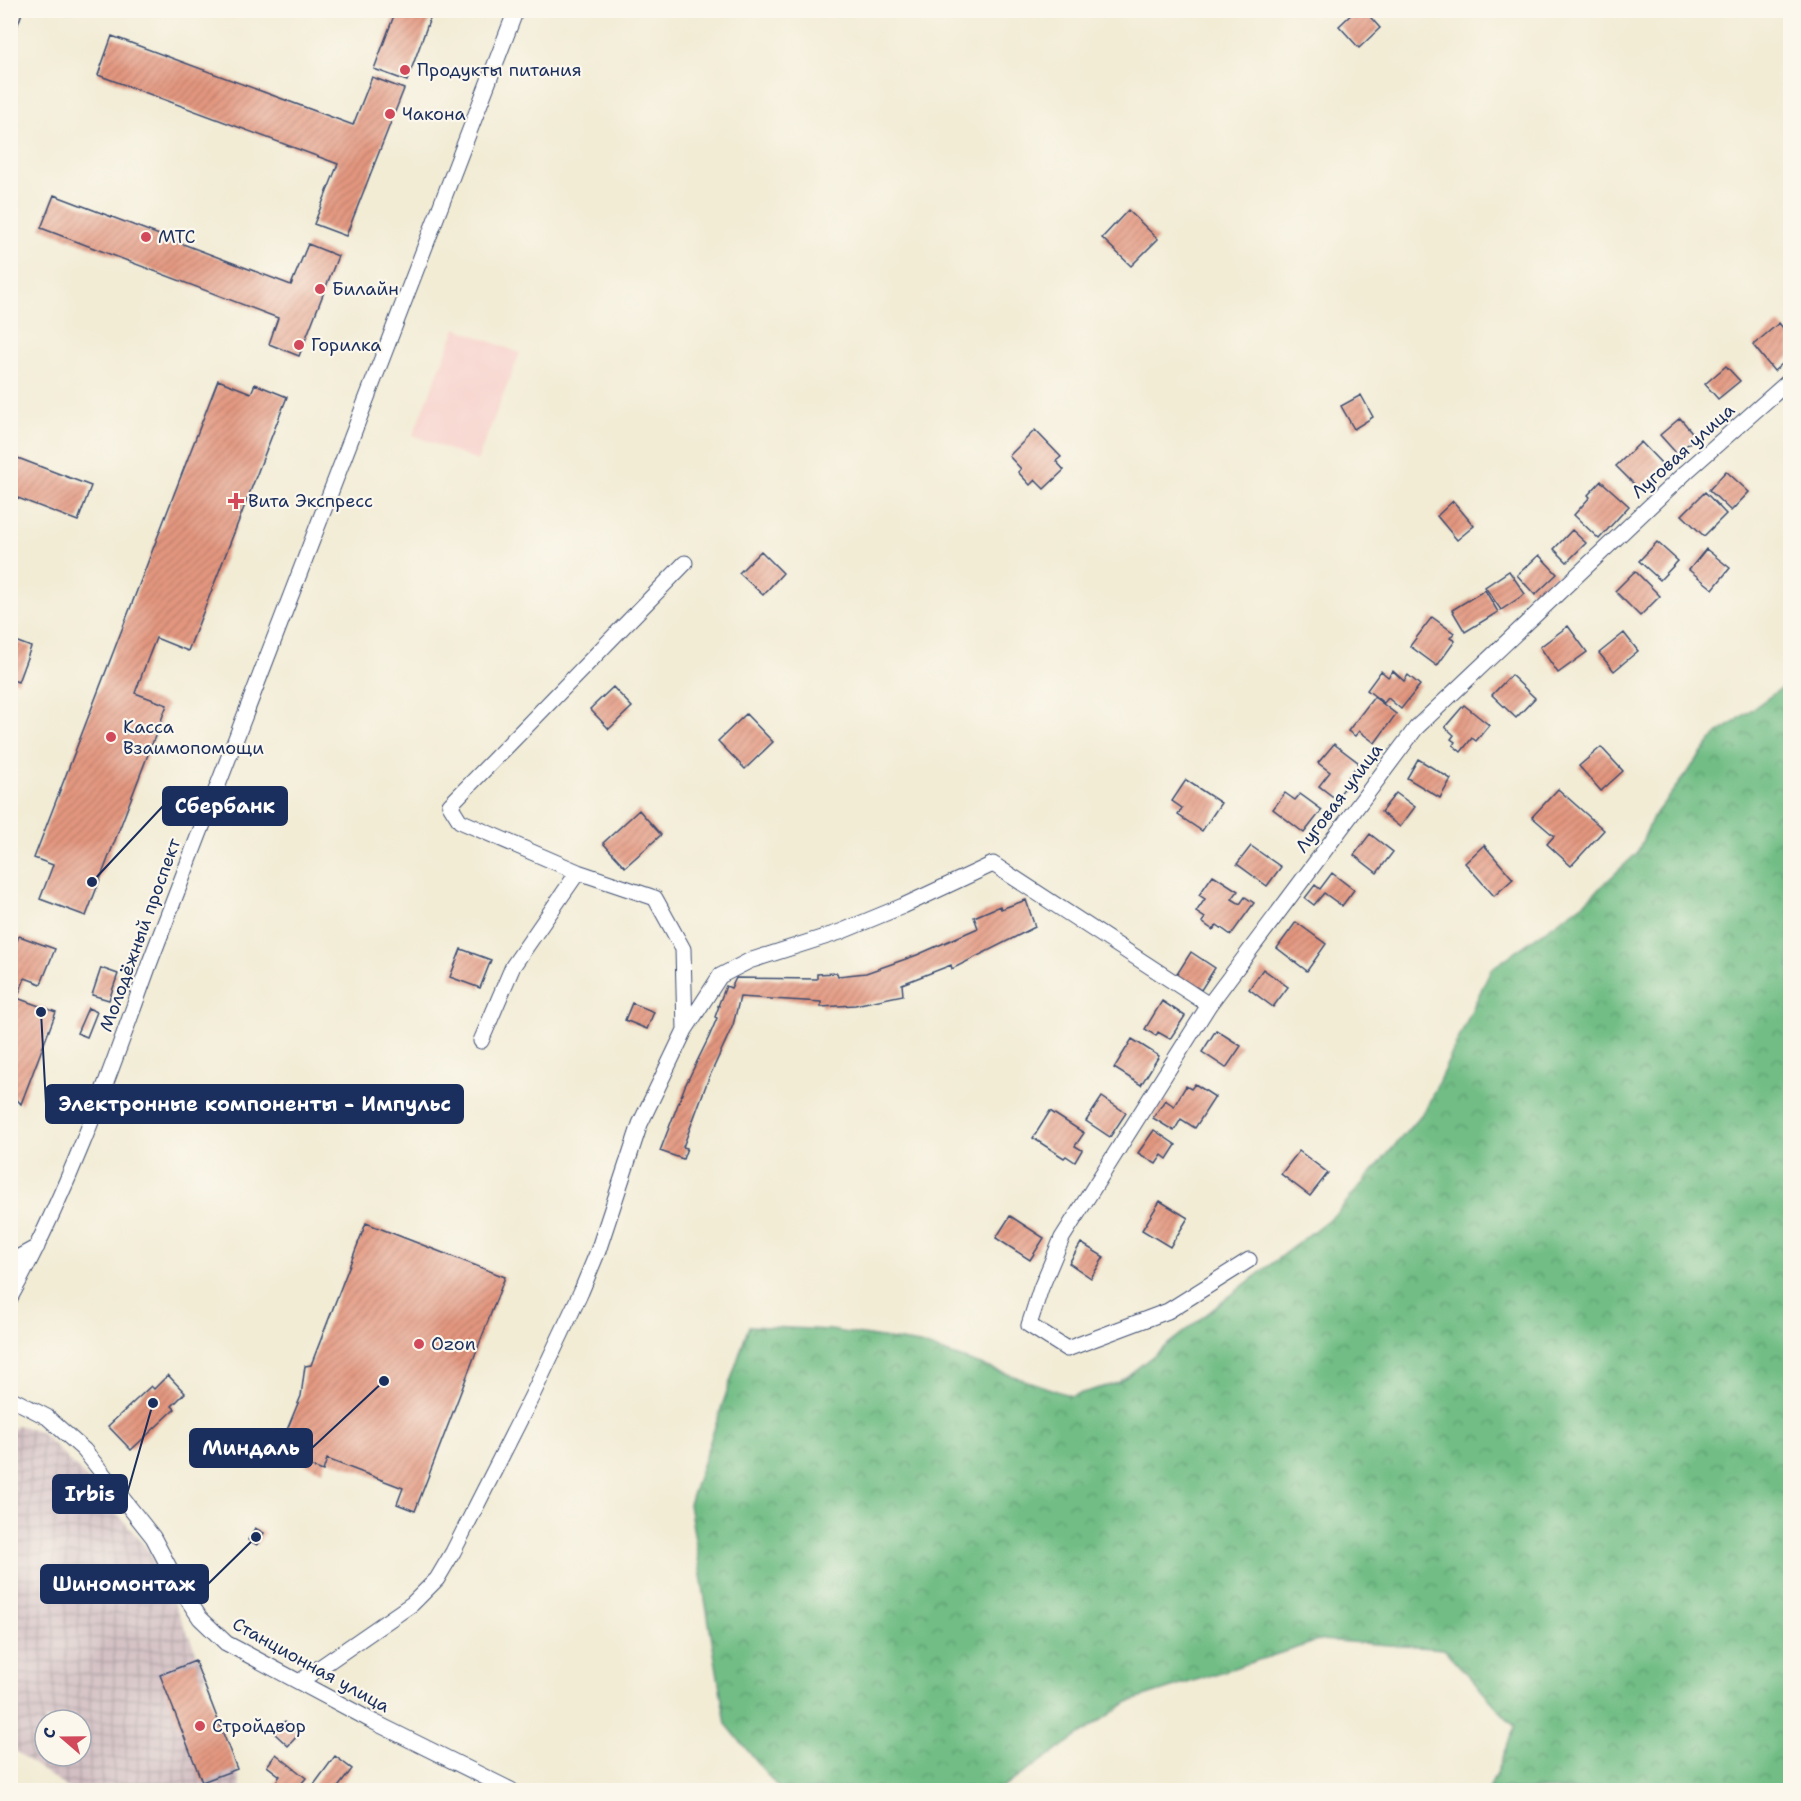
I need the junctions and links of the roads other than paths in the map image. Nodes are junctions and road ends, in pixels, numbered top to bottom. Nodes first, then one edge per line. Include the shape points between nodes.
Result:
1 (516, 10) edge
2 (1791, 380) edge
3 (685, 563) dead end
4 (578, 872) junction
5 (1209, 1005) junction
6 (685, 1030) junction
7 (481, 1041) dead end
8 (38, 1247) junction
9 (1249, 1260) dead end
10 (10, 1262) edge
11 (10, 1298) edge
12 (10, 1398) edge
13 (299, 1682) junction
14 (511, 1791) edge

1 - 8 street, Молодёжный проспект via 102,1096
2 - 5 street, Луговая улица via 1686,472 1416,728
3 - 4 street via 450,806 460,821
4 - 6 street via 655,898 683,949
4 - 7 street via 513,966
5 - 6 street via 993,864 892,911 749,961 720,976
5 - 9 street, Луговая улица via 1062,1238 1029,1325 1067,1349 1168,1311
6 - 13 street via 640,1124 581,1292 448,1561 437,1579 412,1604
8 - 10 street
8 - 11 street, Молодёжный проспект
12 - 13 street, Станционная улица via 47,1417 84,1450 153,1537 180,1588 216,1635
13 - 14 street, Станционная улица

